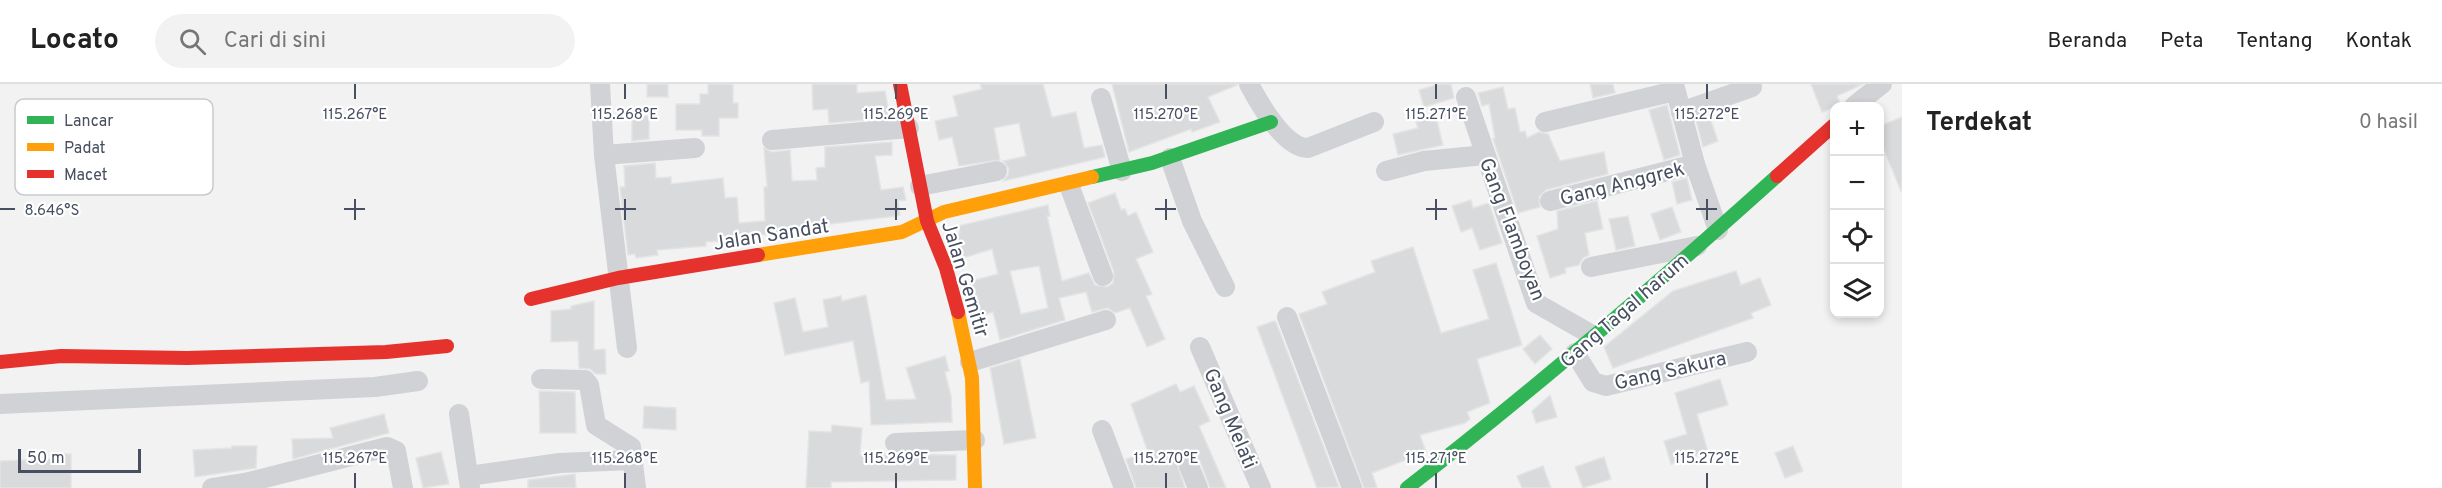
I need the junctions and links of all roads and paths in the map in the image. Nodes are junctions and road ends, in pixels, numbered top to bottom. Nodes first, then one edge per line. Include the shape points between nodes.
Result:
1 (600, 84) edge
2 (900, 84) edge
3 (1249, 84) edge
4 (1882, 84) edge
5 (1675, 87) edge
6 (1752, 87) dead end
7 (1466, 97) dead end
8 (1101, 98) dead end
9 (1859, 102) edge
10 (1681, 112) junction
11 (1271, 122) junction
12 (1374, 122) dead end
13 (1545, 122) dead end
14 (909, 128) junction
15 (1830, 129) edge
16 (772, 140) dead end
17 (695, 148) dead end
18 (1485, 154) junction
19 (604, 155) junction
20 (1170, 158) junction
21 (1695, 164) junction
22 (997, 171) dead end
23 (1122, 171) junction
24 (1386, 171) dead end
25 (1069, 185) junction
26 (920, 186) junction
27 (1550, 201) dead end
28 (941, 220) junction
29 (1718, 230) junction
30 (1700, 245) junction
31 (1591, 267) dead end
32 (1104, 276) dead end
33 (618, 278) junction
34 (1226, 287) dead end
35 (531, 299) dead end
36 (1287, 317) dead end
37 (1106, 320) dead end
38 (1592, 335) junction
39 (447, 346) dead end
40 (1200, 347) dead end
41 (627, 348) dead end
42 (1747, 352) dead end
43 (1575, 353) junction
44 (0, 362) edge
45 (970, 362) junction
46 (541, 379) dead end
47 (418, 381) dead end
48 (0, 404) edge
49 (459, 414) dead end
50 (1102, 430) dead end
51 (975, 440) junction
52 (895, 443) dead end
53 (632, 460) junction
54 (1189, 466) dead end
55 (470, 482) edge
56 (212, 488) edge
57 (403, 488) edge
58 (636, 488) edge
59 (975, 488) edge
60 (1124, 488) edge
61 (1198, 488) edge
62 (1261, 488) edge
63 (1352, 488) edge
64 (1407, 488) edge

1 - 19 street
2 - 14 street, Jalan Gemitir
3 - 11 street
4 - 9 street
5 - 10 street
5 - 13 street
6 - 10 street
7 - 18 street, Gang Flamboyan
8 - 23 street
10 - 21 street
11 - 12 street via 1304,148
11 - 20 street, Jalan Sandat
14 - 16 street
14 - 26 street, Jalan Gemitir
15 - 29 street, Gang Tagal harum
17 - 19 street
18 - 24 street via 1424,161
18 - 38 street, Gang Flamboyan via 1536,303
19 - 33 street
20 - 23 street, Jalan Sandat
20 - 34 street via 1192,220
21 - 27 street, Gang Anggrek
21 - 29 street
22 - 26 street
23 - 25 street, Jalan Sandat
25 - 28 street, Jalan Sandat
25 - 32 street
26 - 28 street, Jalan Gemitir
28 - 33 street, Jalan Sandat via 902,232
28 - 45 street, Jalan Gemitir via 946,268
29 - 30 street, Gang Tagal harum
30 - 31 street
30 - 38 street, Gang Tagal harum
33 - 35 street, Jalan Sandat
33 - 41 street
36 - 63 street
37 - 45 street
38 - 43 street, Gang Tagal harum
39 - 44 street via 187,358 61,356
40 - 62 street, Gang Melati
42 - 43 street, Gang Sakura via 1606,386 1593,382
43 - 64 street, Gang Tagal harum
45 - 51 street, Jalan Gemitir
46 - 53 street via 585,380 596,425 631,447
47 - 48 street via 375,387
49 - 55 street
50 - 60 street
51 - 52 street
51 - 59 street, Jalan Gemitir
53 - 55 street via 560,463
53 - 58 street
54 - 61 street
56 - 57 street via 387,447 396,451

